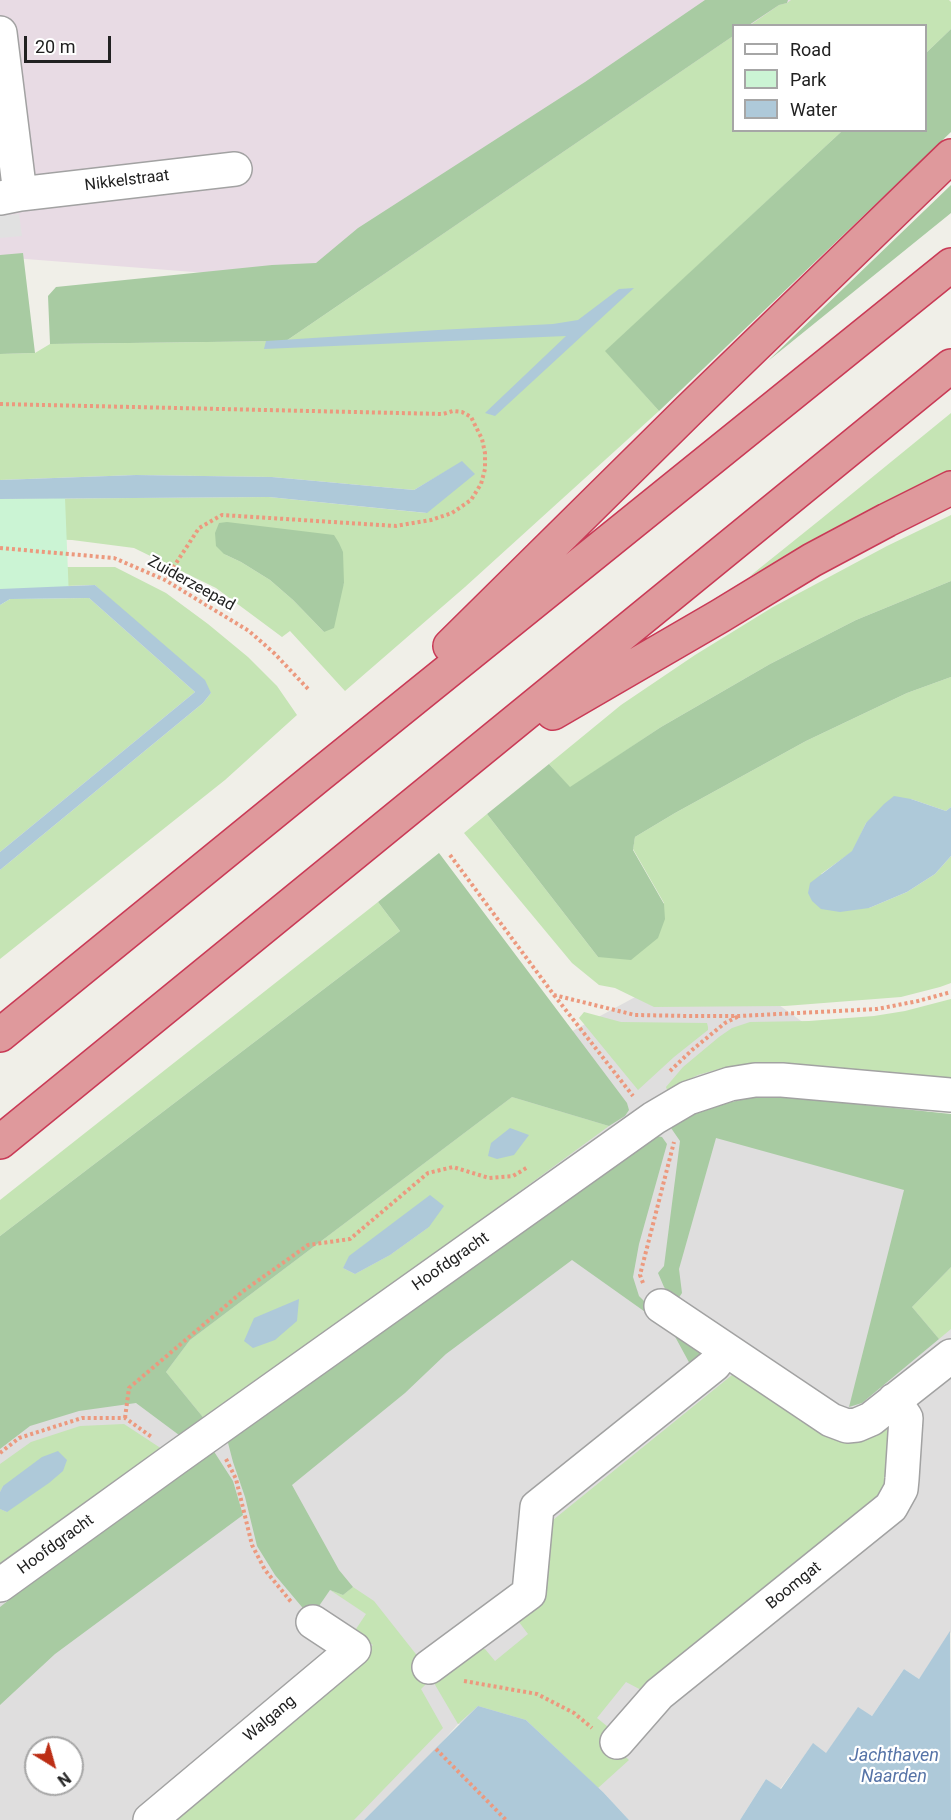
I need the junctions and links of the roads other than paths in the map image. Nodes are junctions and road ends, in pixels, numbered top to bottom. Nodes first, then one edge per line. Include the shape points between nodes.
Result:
1 (0, 33) edge
2 (951, 156) edge
3 (235, 169) dead end
4 (10, 196) edge
5 (951, 265) edge
6 (951, 366) edge
7 (951, 488) edge
8 (466, 763) junction
9 (318, 776) junction
10 (0, 1035) edge
11 (951, 1095) edge
12 (0, 1142) edge
13 (661, 1306) road end
14 (726, 1350) junction
15 (951, 1356) edge
16 (894, 1400) junction
17 (0, 1585) edge
18 (313, 1622) road end
19 (429, 1668) road end
20 (617, 1743) road end
21 (150, 1820) edge

1 - 4 street, Nikkelstraat
2 - 9 highway
3 - 4 street, Nikkelstraat
5 - 9 highway
6 - 8 highway
7 - 8 highway via 812,560
8 - 12 highway
9 - 10 highway
11 - 17 street, Hoofdgracht via 755,1080 688,1098 654,1118
13 - 14 street
14 - 16 street via 831,1420 847,1426 871,1419
14 - 19 street via 714,1365 537,1507 529,1593
15 - 16 street
16 - 20 street, Boomgat via 906,1418 901,1489 891,1507 659,1694
18 - 21 street, Walgang via 354,1649

